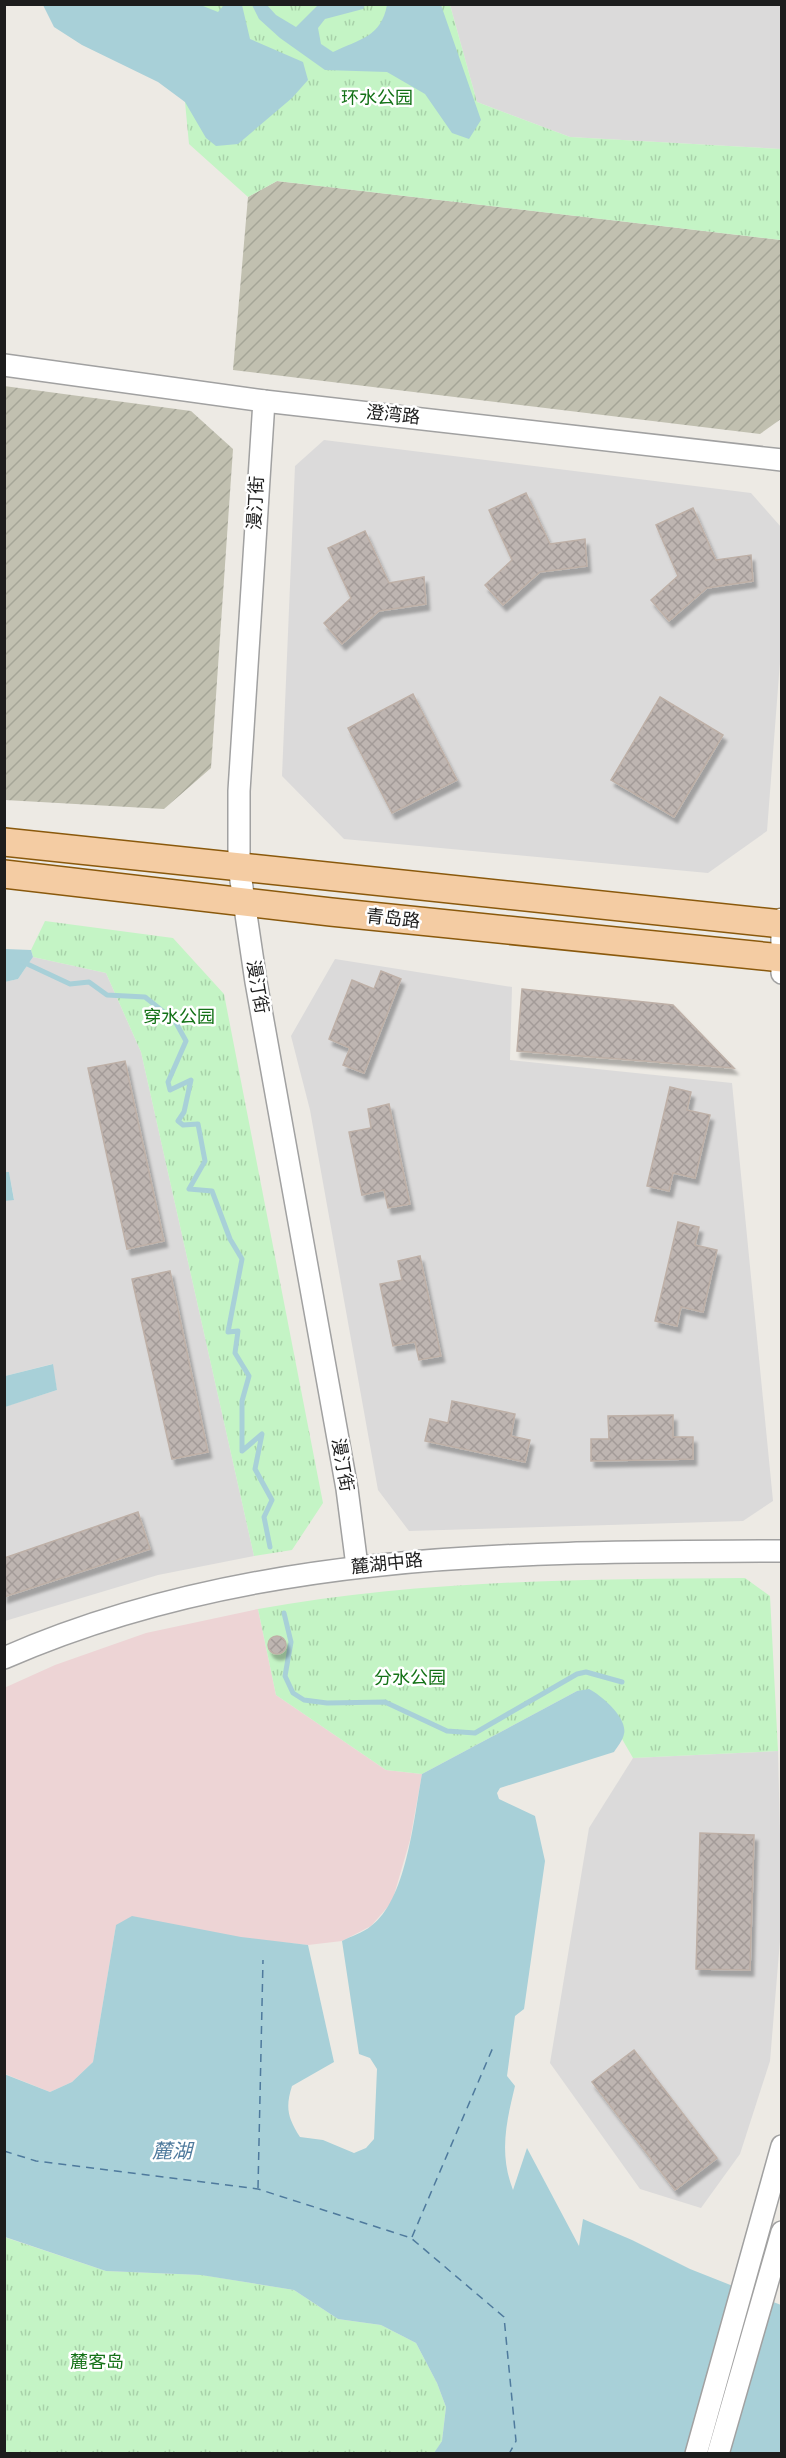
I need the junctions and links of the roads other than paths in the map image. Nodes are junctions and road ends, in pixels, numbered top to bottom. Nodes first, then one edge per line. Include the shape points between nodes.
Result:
1 (4, 365) edge
2 (264, 401) junction
3 (782, 460) edge
4 (4, 842) edge
5 (239, 867) junction
6 (4, 874) edge
7 (243, 901) junction
8 (782, 919) edge
9 (781, 924) edge
10 (781, 958) edge
11 (782, 973) edge
12 (782, 1551) edge
13 (357, 1566) junction
14 (4, 1658) edge
15 (782, 2146) edge
16 (782, 2232) edge
17 (696, 2454) edge
18 (718, 2454) edge

1 - 2 street, 澄湾路
2 - 3 street, 澄湾路
2 - 5 street, 漫汀街 via 239,791
4 - 5 main road, 青岛路
5 - 7 street, 漫汀街
5 - 9 main road, 青岛路
6 - 7 main road, 青岛路
7 - 10 main road, 青岛路
7 - 13 street, 漫汀街 via 347,1489
8 - 9 street
9 - 10 street
10 - 11 street
12 - 13 street, 麓湖中路 via 527,1554
13 - 14 street, 麓湖中路 via 226,1586 138,1608
15 - 17 street
16 - 18 street

